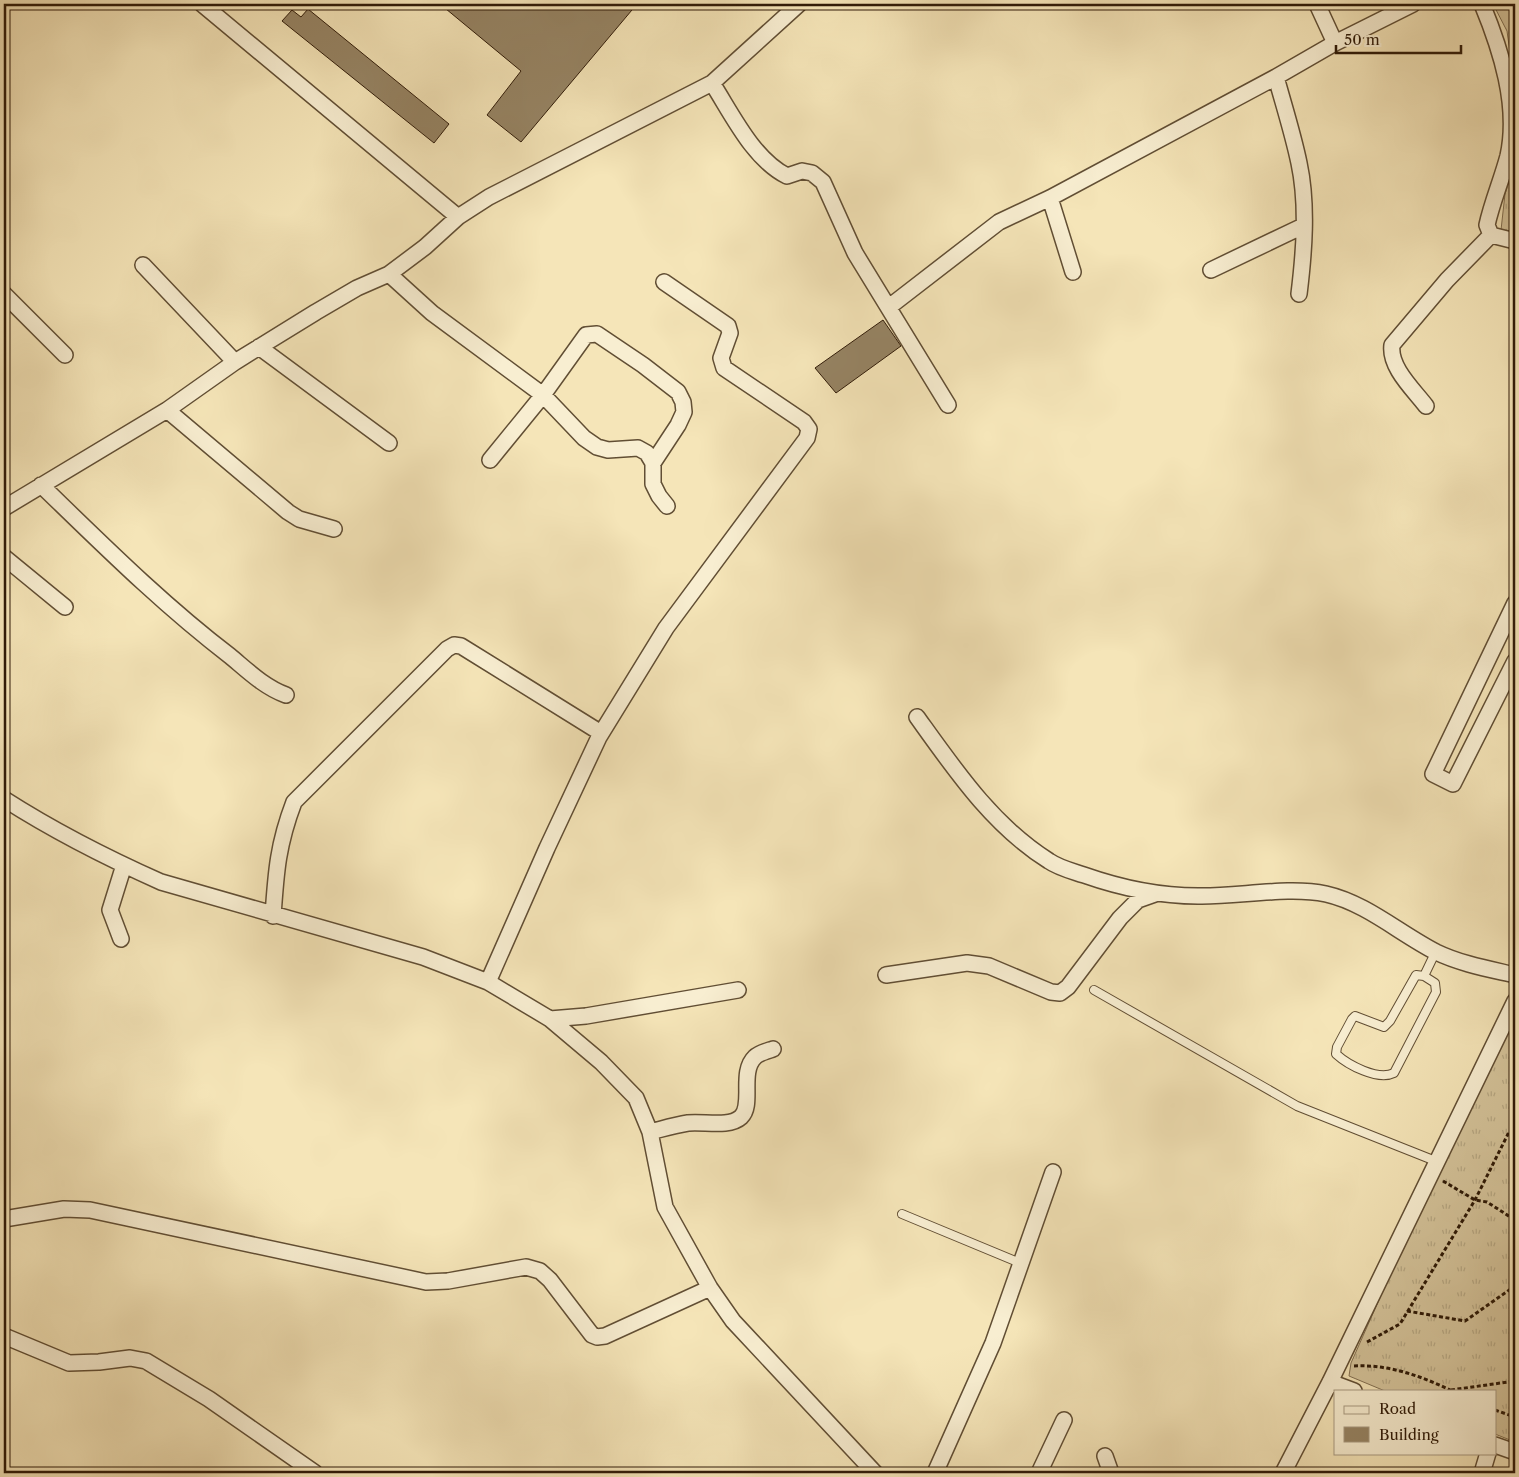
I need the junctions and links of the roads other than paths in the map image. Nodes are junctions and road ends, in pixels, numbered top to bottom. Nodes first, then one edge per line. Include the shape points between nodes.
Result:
1 (202, 4) edge
2 (799, 4) edge
3 (1317, 4) edge
4 (1413, 4) edge
5 (1482, 4) edge
6 (1335, 43) junction
7 (1276, 78) junction
8 (712, 83) junction
9 (1050, 198) junction
10 (458, 217) junction
11 (1303, 226) junction
12 (1491, 234) junction
13 (1515, 241) edge
14 (143, 265) dead end
15 (1211, 270) dead end
16 (1073, 272) dead end
17 (389, 274) junction
18 (664, 282) dead end
19 (4, 294) edge
20 (1299, 294) dead end
21 (889, 307) junction
22 (258, 347) junction
23 (64, 356) dead end
24 (235, 362) junction
25 (543, 395) junction
26 (948, 405) dead end
27 (1426, 406) dead end
28 (167, 410) junction
29 (389, 443) dead end
30 (490, 460) dead end
31 (653, 463) junction
32 (41, 485) junction
33 (667, 506) dead end
34 (4, 508) edge
35 (334, 529) dead end
36 (4, 557) edge
37 (1515, 603) edge
38 (65, 607) dead end
39 (1515, 661) edge
40 (286, 695) dead end
41 (917, 717) dead end
42 (602, 733) junction
43 (4, 799) edge
44 (124, 866) junction
45 (1155, 894) junction
46 (272, 916) junction
47 (121, 939) dead end
48 (1436, 952) junction
49 (886, 975) dead end
50 (1515, 975) edge
51 (1424, 976) junction
52 (488, 982) junction
53 (738, 990) dead end
54 (1094, 990) dead end
55 (1515, 1001) edge
56 (550, 1019) junction
57 (773, 1049) dead end
58 (650, 1132) junction
59 (1434, 1168) junction
60 (1053, 1172) dead end
61 (902, 1214) dead end
62 (4, 1219) edge
63 (1020, 1263) junction
64 (710, 1288) junction
65 (4, 1336) edge
66 (1330, 1382) junction
67 (1351, 1390) edge
68 (1064, 1420) dead end
69 (1496, 1445) edge
70 (1515, 1452) edge
71 (1488, 1454) edge
72 (1105, 1456) dead end
73 (315, 1473) edge
74 (875, 1473) edge
75 (936, 1473) edge
76 (1039, 1473) edge
77 (1112, 1473) edge
78 (1283, 1473) edge
79 (1482, 1473) edge

1 - 10 street
2 - 8 street
3 - 6 street
4 - 6 street
5 - 12 street via 1506,76 1513,113 1509,154 1487,225
6 - 7 street
7 - 9 street
7 - 11 street via 1300,164
8 - 10 street via 489,197
8 - 21 street via 745,134 780,172 787,176 812,173 823,182 855,253
9 - 16 street
9 - 21 street via 999,222
10 - 17 street
11 - 15 street
11 - 20 street
12 - 13 street
12 - 27 street via 1392,345 1395,364
14 - 24 street
17 - 22 street via 357,288
17 - 25 street via 432,313
18 - 42 street via 728,326 730,334 721,358 724,368 804,422 809,429 807,438 666,628
19 - 23 street
21 - 26 street
22 - 24 street
22 - 29 street
24 - 28 street
25 - 30 street
25 - 31 street via 584,438 597,447 608,450 638,448 647,453
25 - 31 street via 586,335 597,334 678,392 683,402 684,412 678,425
28 - 32 street
28 - 35 street via 288,512
31 - 33 street via 653,484
32 - 34 street
32 - 40 street via 192,627 261,681
36 - 38 street
37 - 39 street via 1433,774 1453,784
41 - 45 street via 980,800 1034,851 1051,863 1077,873
42 - 46 street via 461,646 454,645 294,802 282,834
42 - 52 street
43 - 44 street
44 - 46 street via 161,882
44 - 47 street via 110,910
45 - 48 street via 1324,894 1343,899
45 - 49 street via 1138,900 1120,918 1060,993 989,966 967,963
46 - 52 street via 423,957
48 - 50 street
48 - 51 lane
51 - 51 lane via 1416,975 1384,1026 1356,1016 1336,1054 1380,1076 1394,1073 1436,992 1434,983
52 - 56 street
53 - 56 street via 586,1016
54 - 59 lane via 1297,1106
55 - 59 street
56 - 58 street via 601,1062 636,1098
57 - 58 street via 755,1057 750,1064 746,1110 741,1117 730,1121 688,1123
58 - 64 street via 665,1208
59 - 66 street
60 - 63 street
61 - 63 lane
62 - 64 street via 64,1209 90,1210 426,1282 526,1267 540,1271 550,1280 592,1335 597,1337
63 - 75 street via 993,1343
64 - 74 street via 757,1348
65 - 73 street via 69,1363 130,1358 146,1361 209,1399
66 - 67 street
66 - 78 street
68 - 76 street
69 - 70 street
71 - 79 street
72 - 77 street

